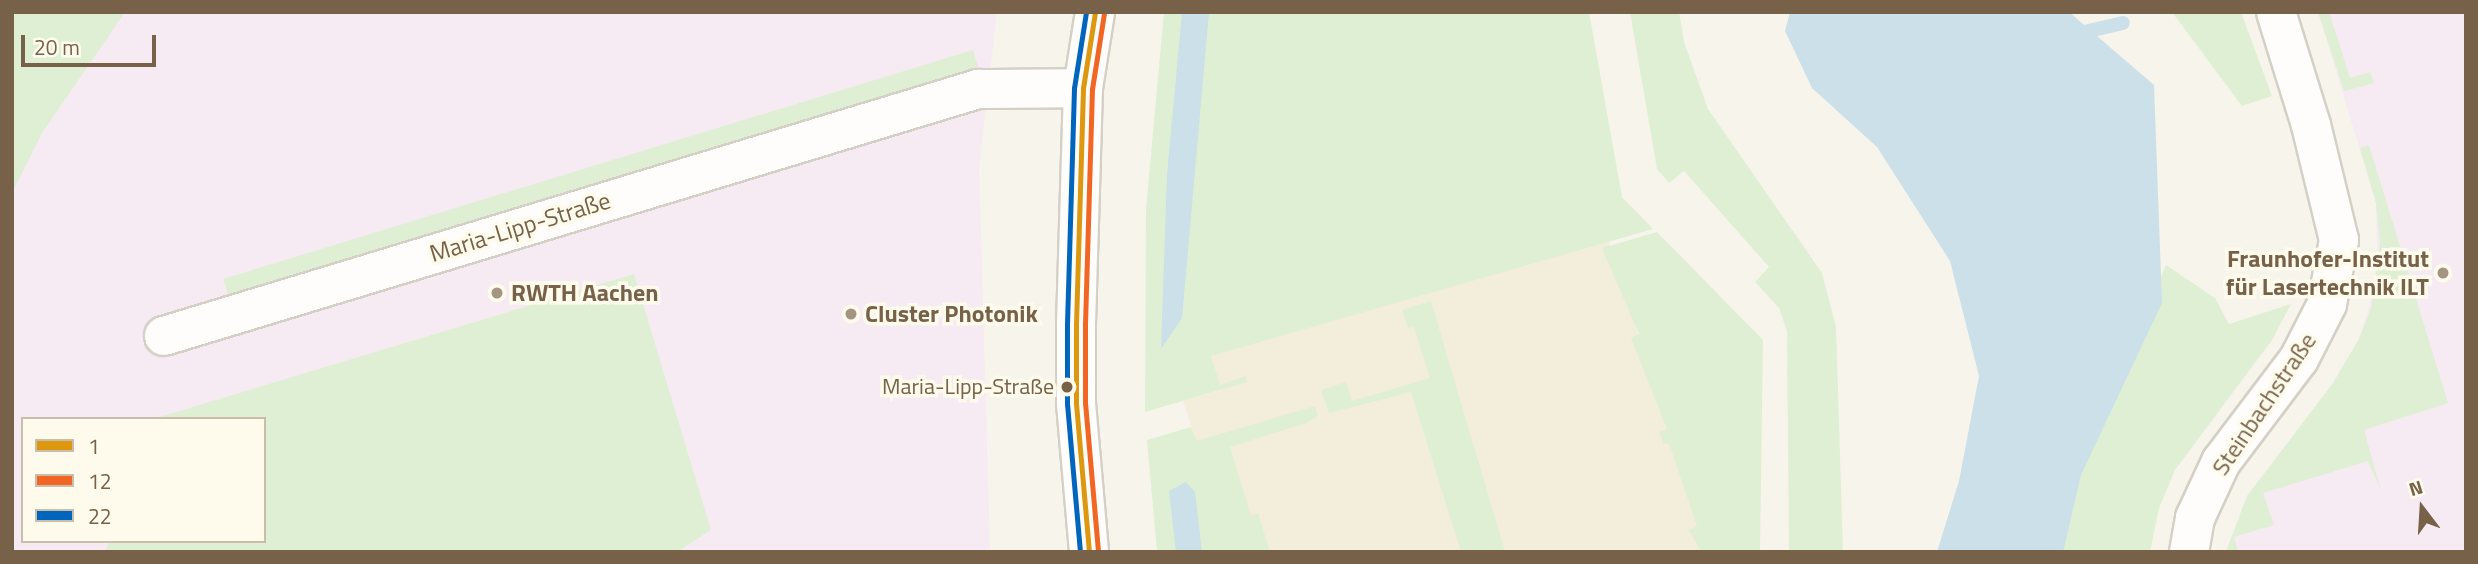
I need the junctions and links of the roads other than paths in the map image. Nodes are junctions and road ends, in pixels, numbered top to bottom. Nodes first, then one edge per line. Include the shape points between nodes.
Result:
1 (1095, 12) edge
2 (2276, 12) edge
3 (1083, 88) junction
4 (164, 336) dead end
5 (1089, 552) edge
6 (2189, 552) edge

1 - 3 street
2 - 6 street, Steinbachstraße via 2311,125 2339,240 2327,304 2299,359 2221,463 2195,519
3 - 4 street, Maria-Lipp-Straße via 978,89
3 - 5 street via 1076,390

